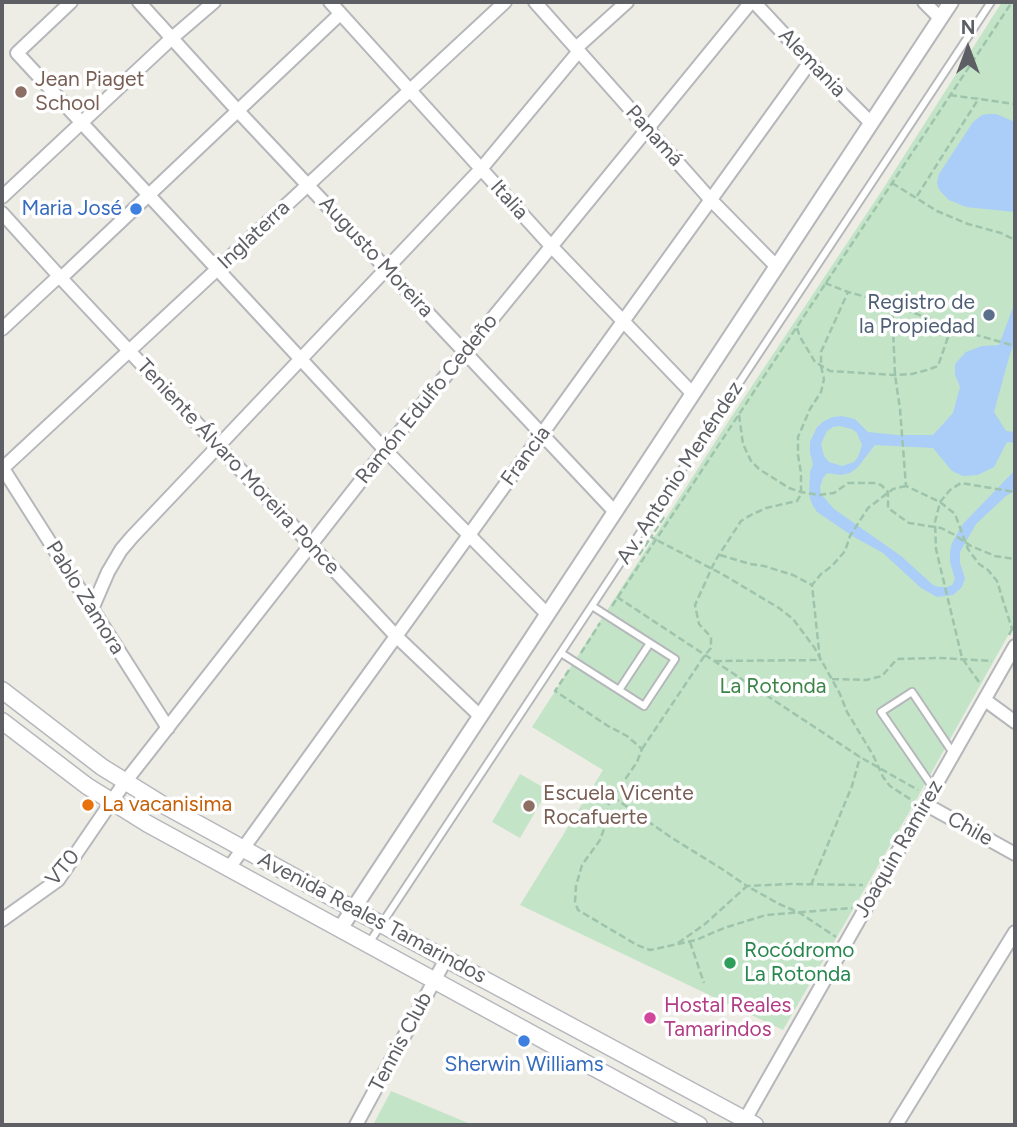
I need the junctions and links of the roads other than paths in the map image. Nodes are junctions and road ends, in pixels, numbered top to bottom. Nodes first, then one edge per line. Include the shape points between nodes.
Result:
1 (71, 2) edge
2 (139, 2) edge
3 (215, 2) edge
4 (330, 2) edge
5 (505, 2) edge
6 (534, 2) edge
7 (628, 2) edge
8 (752, 2) edge
9 (924, 2) edge
10 (951, 2) edge
11 (991, 2) edge
12 (340, 14) junction
13 (940, 18) junction
14 (172, 38) junction
15 (577, 50) junction
16 (810, 62) junction
17 (411, 90) junction
18 (238, 111) junction
19 (83, 123) junction
20 (871, 123) junction
21 (647, 128) junction
22 (481, 169) junction
23 (308, 185) junction
24 (149, 195) junction
25 (2, 197) edge
26 (711, 200) junction
27 (2, 213) edge
28 (551, 247) junction
29 (776, 266) junction
30 (387, 268) junction
31 (218, 269) junction
32 (60, 277) junction
33 (624, 321) junction
34 (2, 329) edge
35 (130, 351) junction
36 (465, 351) junction
37 (301, 358) junction
38 (692, 394) junction
39 (542, 434) junction
40 (218, 446) junction
41 (385, 450) junction
42 (2, 468) edge
43 (615, 512) junction
44 (469, 535) junction
45 (311, 546) junction
46 (592, 606) junction
47 (92, 609) junction
48 (547, 614) junction
49 (396, 636) junction
50 (650, 643) junction
51 (1015, 646) edge
52 (561, 653) junction
53 (2, 690) edge
54 (619, 690) junction
55 (985, 700) junction
56 (480, 716) junction
57 (2, 721) edge
58 (1015, 722) edge
59 (168, 728) junction
60 (954, 754) junction
61 (125, 782) junction
62 (924, 797) junction
63 (112, 802) junction
64 (242, 849) junction
65 (1015, 854) edge
66 (229, 868) junction
67 (353, 909) junction
68 (2, 920) edge
69 (382, 924) junction
70 (340, 929) junction
71 (1015, 932) edge
72 (368, 944) junction
73 (446, 958) junction
74 (434, 980) junction
75 (747, 1123) edge
76 (356, 1125) edge
77 (699, 1125) edge
78 (896, 1125) edge

1 - 19 street via 17,53
2 - 14 street, Augusto Moreira
3 - 14 street
4 - 12 street, Italia
5 - 17 street, Inglaterra
6 - 15 street, Panamá
7 - 15 street
8 - 16 street, Alemania
8 - 21 street, Ramón Edulfo Cedeño
9 - 13 street
10 - 13 street, Av. Antonio Menéndez
11 - 46 lane, Av. Antonio Menéndez
12 - 17 street, Italia
12 - 18 street
13 - 20 street, Av. Antonio Menéndez
14 - 18 street, Augusto Moreira
14 - 19 street
15 - 21 street, Panamá
15 - 22 street
16 - 20 street, Alemania
16 - 26 street, Francia
17 - 22 street, Italia
17 - 23 street, Inglaterra
18 - 23 street, Augusto Moreira
18 - 24 street
19 - 24 street
19 - 25 street
20 - 29 street, Av. Antonio Menéndez
21 - 26 street, Panamá
21 - 28 street, Ramón Edulfo Cedeño
22 - 28 street, Italia
22 - 30 street
23 - 30 street, Augusto Moreira
23 - 31 street, Inglaterra
24 - 31 street
24 - 32 street
26 - 29 street, Panamá
26 - 33 street, Francia
27 - 32 street, Teniente Álvaro Moreira Ponce
28 - 33 street, Italia
28 - 36 street, Ramón Edulfo Cedeño
29 - 38 street, Av. Antonio Menéndez
30 - 36 street, Augusto Moreira
30 - 37 street
31 - 35 street, Inglaterra
31 - 37 street
32 - 34 street
32 - 35 street, Teniente Álvaro Moreira Ponce
33 - 38 street, Italia
33 - 39 street, Francia
35 - 40 street, Teniente Álvaro Moreira Ponce
35 - 42 street, Inglaterra
36 - 39 street, Augusto Moreira
36 - 41 street, Ramón Edulfo Cedeño
37 - 40 street
37 - 41 street
38 - 43 street, Av. Antonio Menéndez
39 - 43 street, Augusto Moreira
39 - 44 street, Francia
40 - 45 street, Teniente Álvaro Moreira Ponce
40 - 47 street via 121,550
41 - 44 street
41 - 45 street, Ramón Edulfo Cedeño
42 - 47 street, Pablo Zamora
43 - 48 street, Av. Antonio Menéndez
44 - 48 street
44 - 49 street, Francia
45 - 49 street, Teniente Álvaro Moreira Ponce
45 - 59 street, Ramón Edulfo Cedeño
46 - 50 lane
46 - 52 lane, Av. Antonio Menéndez
47 - 59 street, Pablo Zamora
48 - 56 street, Av. Antonio Menéndez
49 - 56 street, Teniente Álvaro Moreira Ponce
49 - 64 street, Francia
50 - 54 lane
50 - 54 lane via 675,659 644,706
51 - 55 street, Joaquin Ramirez
52 - 54 lane
52 - 69 lane, Av. Antonio Menéndez
53 - 61 main road, Avenida Reales Tamarindos
55 - 58 street
55 - 60 street, Joaquin Ramirez
56 - 67 street, Av. Antonio Menéndez
57 - 63 main road, Avenida Reales Tamarindos
59 - 61 street, Ramón Edulfo Cedeño
60 - 62 street, Joaquin Ramirez
60 - 62 lane via 912,692 881,712
61 - 63 street, Ramón Edulfo Cedeño
61 - 64 main road, Avenida Reales Tamarindos
62 - 65 street, Chile
62 - 75 street, Joaquin Ramirez
63 - 66 main road, Avenida Reales Tamarindos
63 - 68 street, VT0 via 58,880
64 - 66 street, Francia
64 - 67 main road, Avenida Reales Tamarindos
66 - 70 main road, Avenida Reales Tamarindos
67 - 69 main road, Avenida Reales Tamarindos
67 - 70 street, Av. Antonio Menéndez
69 - 72 lane, Av. Antonio Menéndez
69 - 73 main road, Avenida Reales Tamarindos
70 - 72 main road, Avenida Reales Tamarindos
71 - 78 street
72 - 74 main road, Avenida Reales Tamarindos
73 - 74 street, Tennis Club
73 - 75 main road, Avenida Reales Tamarindos
74 - 76 street, Tennis Club
74 - 77 main road, Avenida Reales Tamarindos

